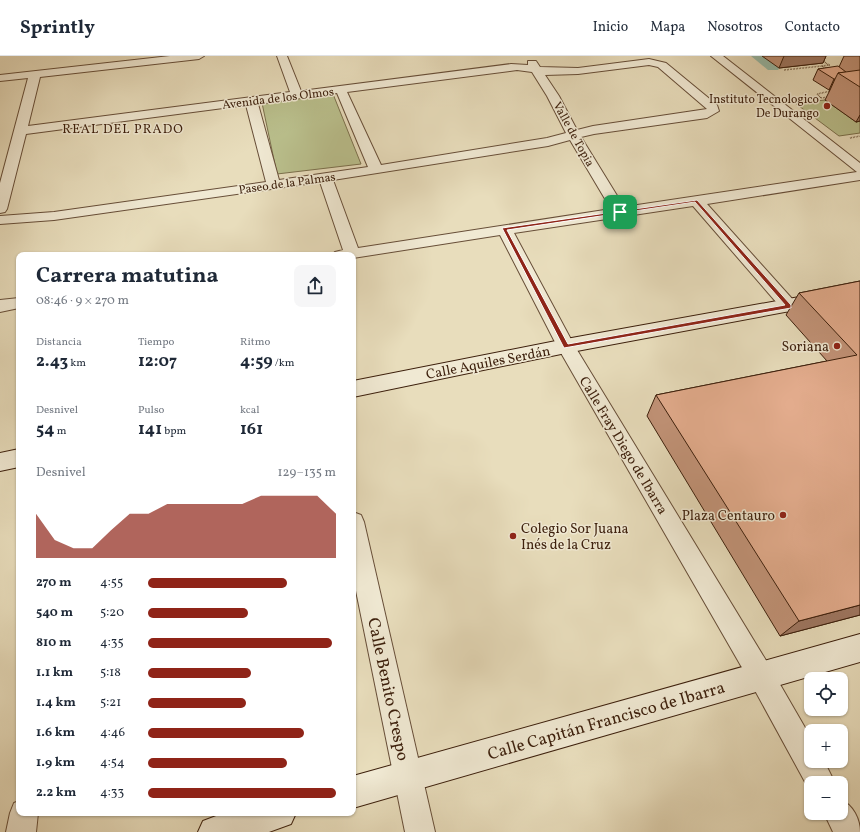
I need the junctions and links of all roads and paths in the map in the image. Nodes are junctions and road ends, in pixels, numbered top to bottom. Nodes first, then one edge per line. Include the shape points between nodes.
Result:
1 (199, 56) edge
2 (282, 56) edge
3 (528, 56) edge
4 (716, 56) edge
5 (815, 56) edge
6 (129, 60) edge
7 (822, 66) junction
8 (535, 70) junction
9 (784, 70) dead end
10 (828, 70) edge
11 (35, 74) junction
12 (0, 78) edge
13 (341, 90) junction
14 (831, 91) edge
15 (297, 96) junction
16 (829, 97) dead end
17 (251, 101) junction
18 (573, 135) junction
19 (860, 136) edge
20 (14, 138) junction
21 (850, 138) dead end
22 (860, 169) edge
23 (376, 170) junction
24 (860, 176) edge
25 (325, 177) junction
26 (274, 184) junction
27 (696, 200) junction
28 (0, 209) edge
29 (620, 212) junction
30 (0, 220) edge
31 (504, 229) junction
32 (345, 252) edge
33 (356, 252) edge
34 (860, 292) edge
35 (16, 303) edge
36 (0, 306) edge
37 (789, 306) junction
38 (566, 346) junction
39 (356, 388) edge
40 (16, 459) edge
41 (0, 462) edge
42 (356, 536) edge
43 (860, 648) edge
44 (761, 676) junction
45 (408, 776) junction
46 (817, 776) edge
47 (356, 791) edge
48 (24, 816) edge
49 (270, 816) edge
50 (842, 820) edge
51 (21, 832) edge
52 (214, 832) edge
53 (420, 832) edge
54 (848, 832) edge

1 - 6 street
2 - 15 street
3 - 8 street, Valle de Topia
4 - 22 street
5 - 7 path via 829,65
6 - 11 street
7 - 9 path
7 - 10 path
8 - 13 street, Avenida de los Olmos via 511,67
8 - 18 street, Valle de Topia via 553,96
8 - 18 street, Avenida de los Olmos via 565,71 654,63 662,65 714,108 707,114
11 - 12 street
11 - 20 street
13 - 15 street, Avenida de los Olmos
13 - 23 street
14 - 16 path via 817,94 821,98
15 - 17 street, Avenida de los Olmos
17 - 20 street, Avenida de los Olmos
17 - 26 street
18 - 23 street, Paseo de la Palmas via 548,142
18 - 29 street, Valle de Topia
19 - 21 path
20 - 28 street
23 - 25 street, Paseo de la Palmas
24 - 27 street
25 - 26 street, Paseo de la Palmas
25 - 32 street
26 - 30 street, Paseo de la Palmas via 42,218
27 - 29 street
27 - 37 street
29 - 31 street
31 - 33 street
31 - 38 street, Calle Fray Diego de Ibarra
34 - 37 street, Calle Aquiles Serdán
35 - 36 street
37 - 38 street, Calle Aquiles Serdán
38 - 39 street, Calle Aquiles Serdán
38 - 44 street, Calle Fray Diego de Ibarra
40 - 41 street
42 - 45 street, Calle Benito Crespo
43 - 44 street, Calle Capitán Francisco de Ibarra
44 - 45 street, Calle Capitán Francisco de Ibarra
44 - 46 street, Calle Fray Diego de Ibarra
45 - 47 street, Calle Capitán Francisco de Ibarra
45 - 53 street, Calle Benito Crespo
48 - 51 street
49 - 52 street
50 - 54 street

